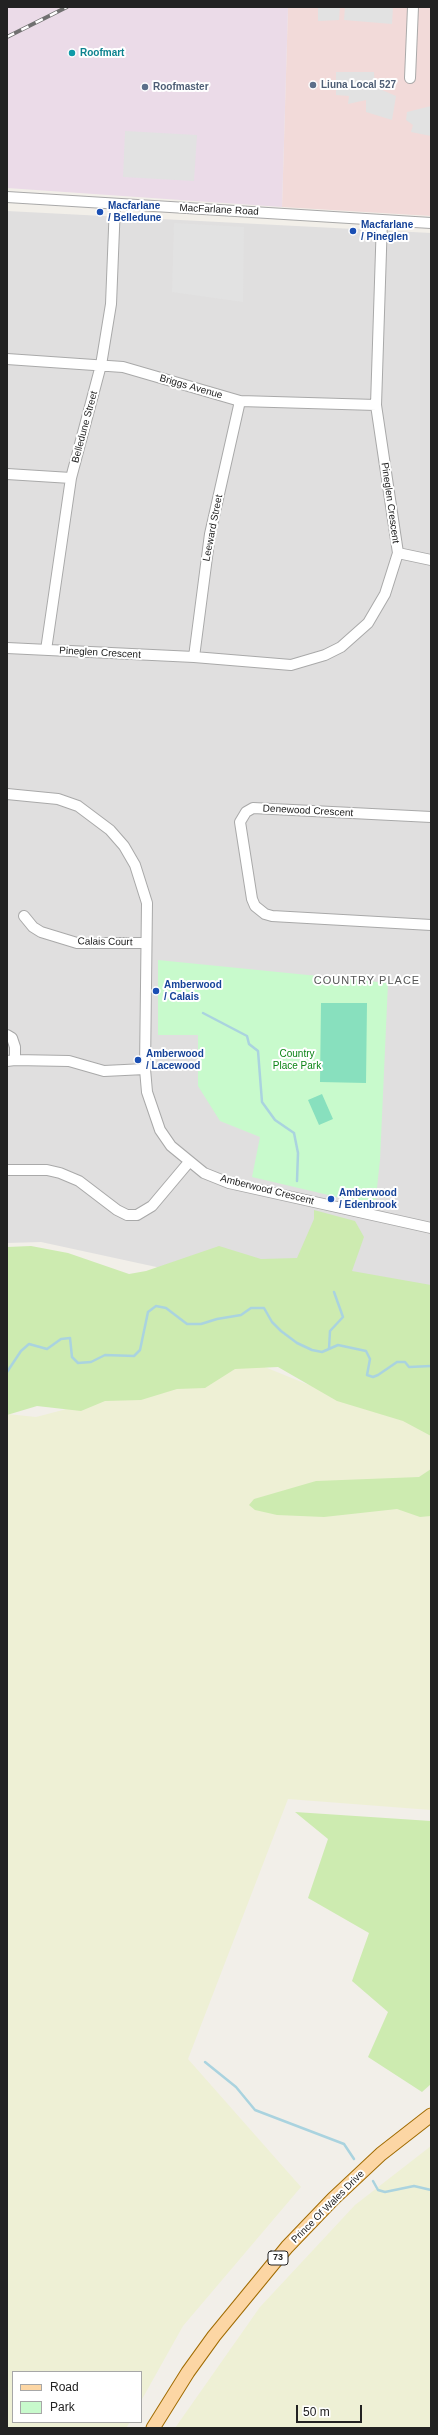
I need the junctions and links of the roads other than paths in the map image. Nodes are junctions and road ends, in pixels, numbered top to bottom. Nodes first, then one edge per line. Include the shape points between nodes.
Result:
1 (413, 7) edge
2 (410, 78) dead end
3 (7, 197) edge
4 (115, 204) junction
5 (382, 220) junction
6 (431, 222) edge
7 (7, 359) edge
8 (102, 365) junction
9 (240, 401) junction
10 (376, 405) junction
11 (7, 474) edge
12 (71, 478) junction
13 (398, 553) junction
14 (431, 560) edge
15 (7, 648) edge
16 (46, 650) junction
17 (194, 657) junction
18 (7, 794) edge
19 (431, 817) edge
20 (24, 916) dead end
21 (431, 925) edge
22 (146, 943) junction
23 (7, 1035) edge
24 (11, 1061) edge
25 (145, 1069) junction
26 (189, 1162) junction
27 (7, 1170) edge
28 (431, 1228) edge
29 (431, 2114) edge
30 (153, 2428) edge

1 - 2 street
3 - 4 street, MacFarlane Road
4 - 5 street, MacFarlane Road
4 - 8 street, Belledune Street via 111,304
5 - 6 street, MacFarlane Road
5 - 10 street, Pineglen Crescent
7 - 8 street, Briggs Avenue
8 - 9 street, Briggs Avenue via 123,368
8 - 12 street, Belledune Street
9 - 10 street, Briggs Avenue
9 - 17 street, Leeward Street via 210,534
10 - 13 street, Pineglen Crescent
11 - 12 street
12 - 16 street, Belledune Street
13 - 14 street
13 - 17 street, Pineglen Crescent via 385,594 368,623 341,647 325,655 291,665
15 - 16 street, Pineglen Crescent
16 - 17 street, Pineglen Crescent
18 - 22 street, Amberwood Crescent via 58,799 78,806 110,830 124,846 135,865 141,883 146,903
19 - 21 street, Denewood Crescent via 253,808 246,812 240,822 252,898 255,906 265,914
20 - 22 street, Calais Court via 41,932 77,943
22 - 25 street, Amberwood Crescent
23 - 24 street via 14,1043
24 - 25 street via 69,1061 104,1071
25 - 26 street, Amberwood Crescent via 147,1092 160,1130 171,1146
26 - 27 street via 152,1206 137,1215 127,1215 117,1210 79,1181 60,1173 47,1170
26 - 28 street, Amberwood Crescent via 204,1173 229,1183
29 - 30 main road, Prince Of Wales Drive / 73 via 381,2154 287,2247 214,2336

